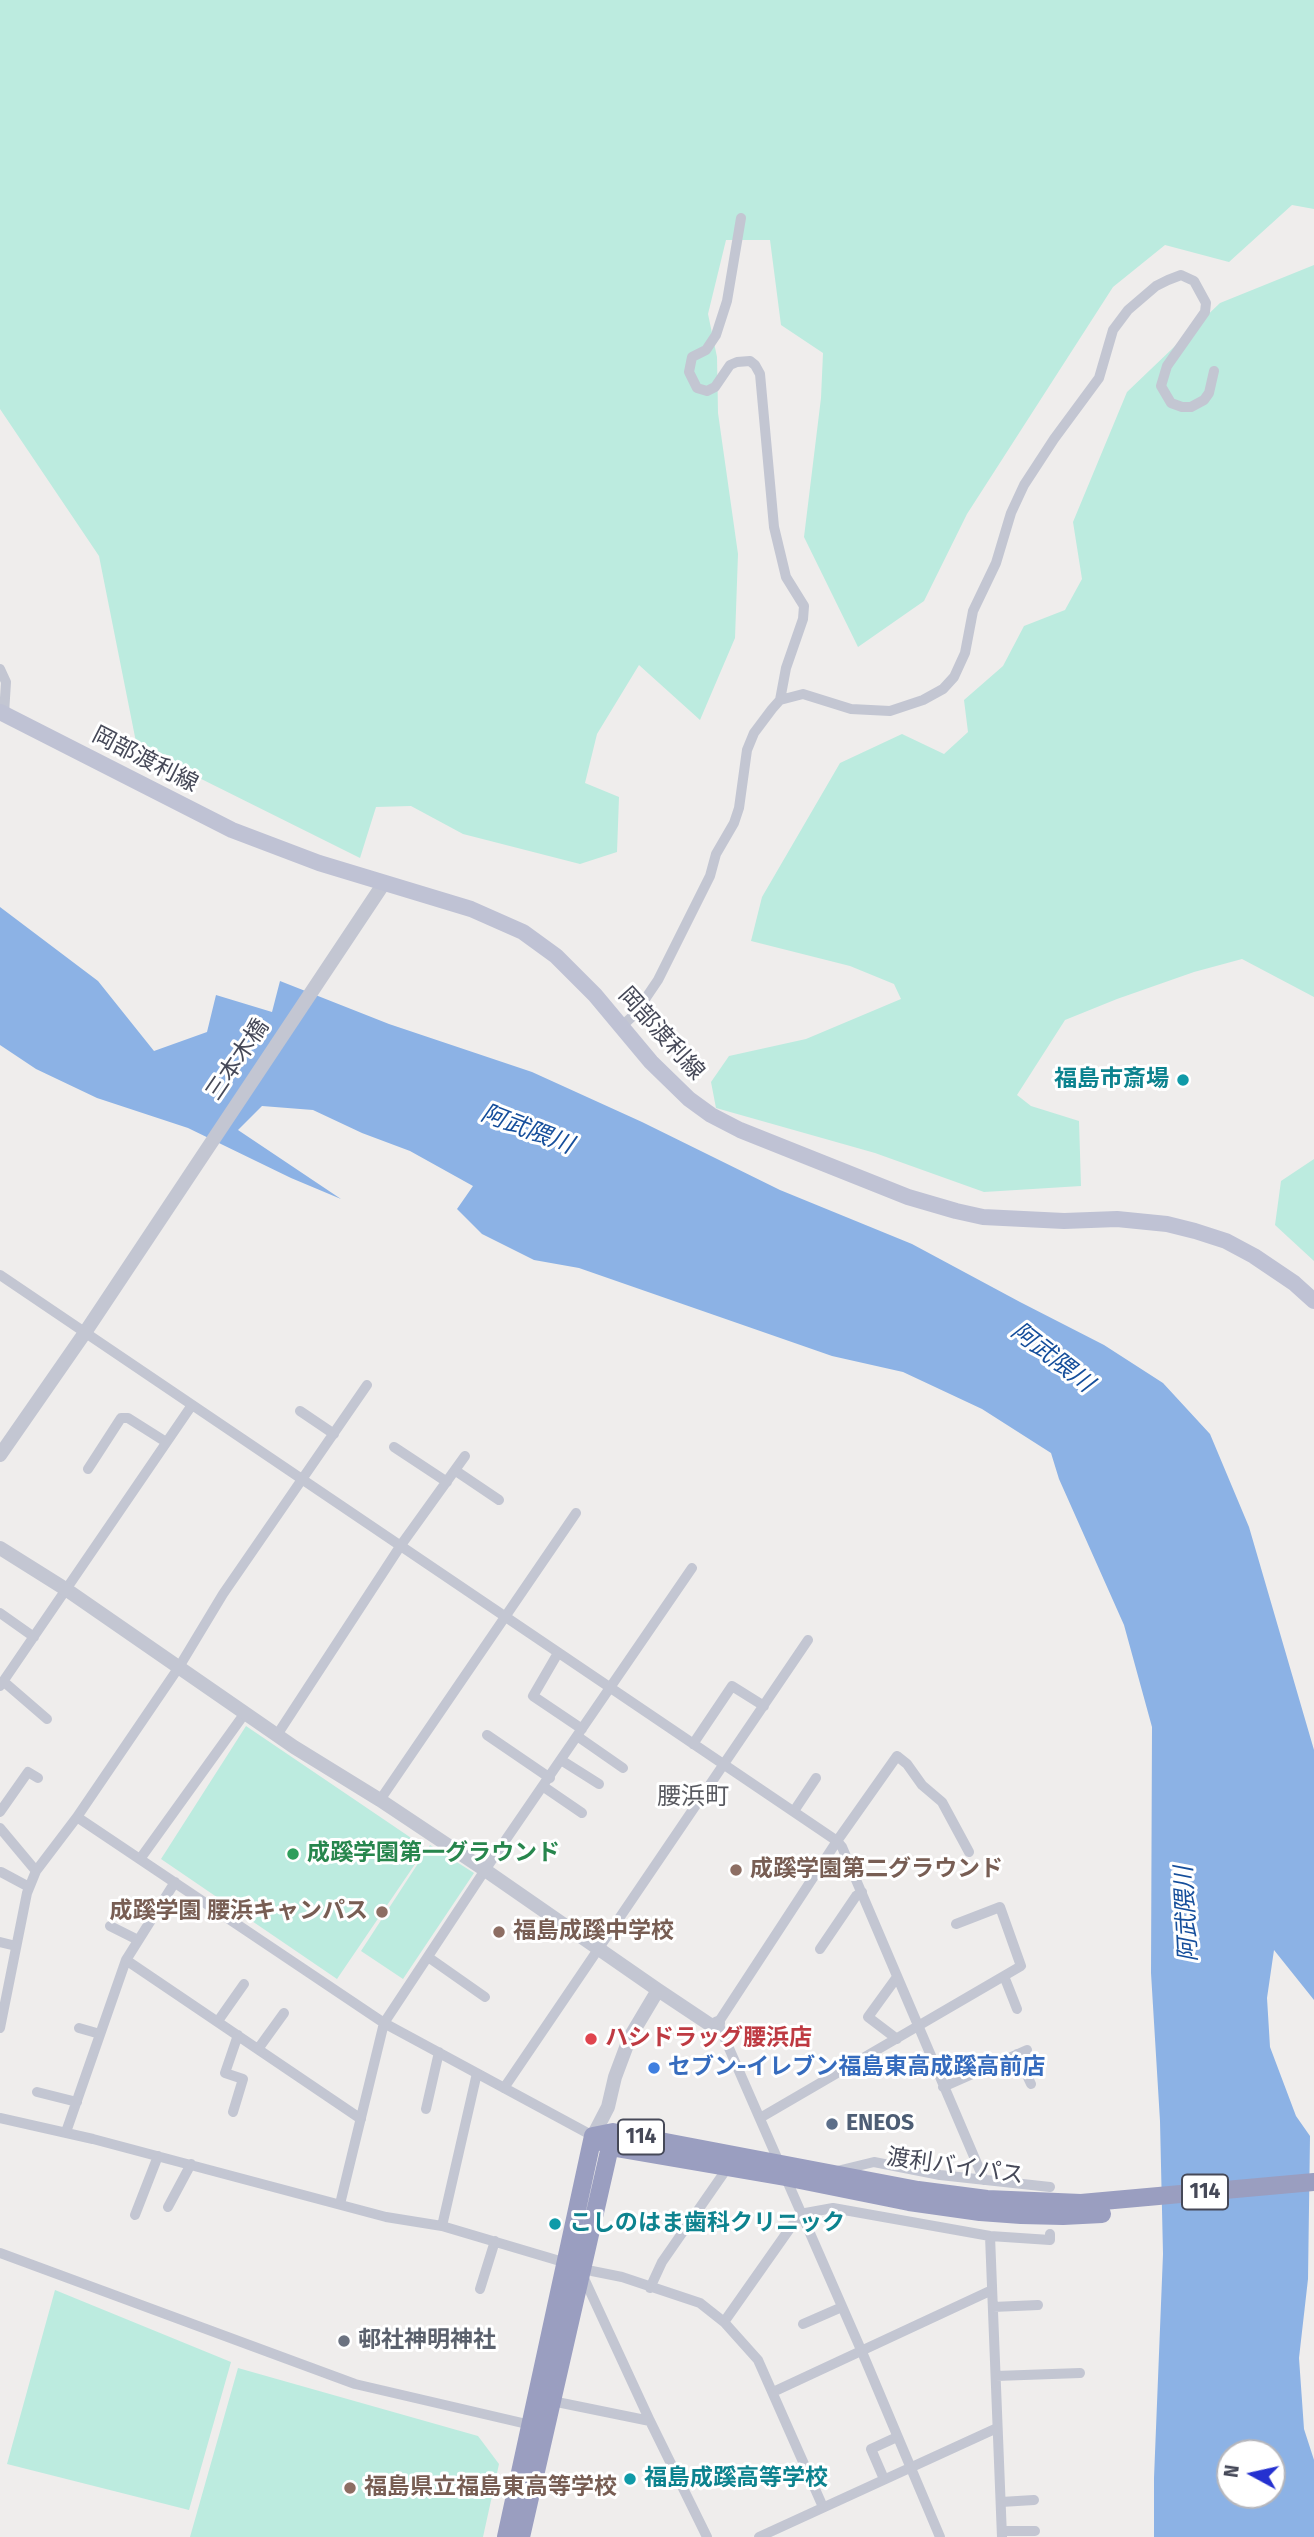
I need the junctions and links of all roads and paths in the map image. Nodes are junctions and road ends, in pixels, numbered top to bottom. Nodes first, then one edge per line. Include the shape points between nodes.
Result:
1 (741, 218) dead end
2 (1214, 371) dead end
3 (0, 669) edge
4 (780, 700) junction
5 (2, 713) edge
6 (384, 883) junction
7 (622, 1026) junction
8 (0, 1275) edge
9 (1314, 1301) edge
10 (84, 1334) junction
11 (367, 1385) dead end
12 (192, 1405) junction
13 (300, 1411) dead end
14 (334, 1434) junction
15 (166, 1442) junction
16 (394, 1447) dead end
17 (0, 1455) edge
18 (465, 1456) dead end
19 (88, 1469) dead end
20 (456, 1471) junction
21 (303, 1479) junction
22 (447, 1482) junction
23 (499, 1500) dead end
24 (576, 1513) dead end
25 (401, 1545) junction
26 (0, 1548) edge
27 (692, 1568) dead end
28 (68, 1590) junction
29 (0, 1613) edge
30 (506, 1617) junction
31 (34, 1637) junction
32 (808, 1640) dead end
33 (558, 1653) junction
34 (179, 1667) junction
35 (2, 1684) edge
36 (610, 1689) junction
37 (764, 1706) junction
38 (245, 1713) junction
39 (47, 1718) dead end
40 (579, 1732) junction
41 (277, 1735) junction
42 (487, 1735) dead end
43 (693, 1744) junction
44 (561, 1760) junction
45 (724, 1765) junction
46 (623, 1768) dead end
47 (38, 1778) dead end
48 (816, 1778) dead end
49 (547, 1782) junction
50 (599, 1784) dead end
51 (380, 1800) junction
52 (794, 1811) junction
53 (0, 1812) edge
54 (582, 1813) dead end
55 (77, 1817) junction
56 (0, 1828) edge
57 (838, 1841) junction
58 (969, 1852) dead end
59 (140, 1859) junction
60 (485, 1870) junction
61 (36, 1871) junction
62 (1, 1872) edge
63 (175, 1882) junction
64 (29, 1887) junction
65 (862, 1892) junction
66 (956, 1924) dead end
67 (110, 1926) dead end
68 (138, 1940) junction
69 (0, 1942) edge
70 (16, 1945) junction
71 (598, 1949) junction
72 (820, 1949) dead end
73 (428, 1957) junction
74 (126, 1960) junction
75 (1004, 1976) junction
76 (897, 1977) junction
77 (244, 1984) dead end
78 (658, 1990) junction
79 (485, 1997) dead end
80 (1017, 2009) dead end
81 (284, 2013) dead end
82 (218, 2021) junction
83 (384, 2023) junction
84 (718, 2023) junction
85 (918, 2027) junction
86 (0, 2028) edge
87 (79, 2028) dead end
88 (100, 2034) junction
89 (238, 2035) junction
90 (897, 2039) junction
91 (258, 2049) junction
92 (439, 2052) junction
93 (477, 2073) junction
94 (1031, 2084) dead end
95 (943, 2087) junction
96 (505, 2088) junction
97 (37, 2092) dead end
98 (77, 2102) junction
99 (608, 2107) junction
100 (426, 2109) dead end
101 (233, 2112) dead end
102 (0, 2118) edge
103 (760, 2118) junction
104 (361, 2119) junction
105 (65, 2132) junction
106 (593, 2136) junction
107 (612, 2140) junction
108 (159, 2156) junction
109 (191, 2164) junction
110 (728, 2167) junction
111 (782, 2170) junction
112 (831, 2173) junction
113 (985, 2180) junction
114 (1314, 2182) edge
115 (1050, 2187) dead end
116 (1314, 2194) edge
117 (340, 2204) junction
118 (168, 2207) dead end
119 (1097, 2208) junction
120 (800, 2214) junction
121 (135, 2215) dead end
122 (442, 2227) junction
123 (1049, 2234) dead end
124 (990, 2236) junction
125 (495, 2241) junction
126 (0, 2253) edge
127 (580, 2268) junction
128 (650, 2288) junction
129 (480, 2289) dead end
130 (992, 2290) junction
131 (1038, 2305) dead end
132 (842, 2307) junction
133 (993, 2307) junction
134 (724, 2322) junction
135 (803, 2324) dead end
136 (862, 2352) junction
137 (1080, 2373) dead end
138 (996, 2375) junction
139 (773, 2392) junction
140 (544, 2400) junction
141 (650, 2421) junction
142 (531, 2425) junction
143 (997, 2428) junction
144 (897, 2437) junction
145 (910, 2467) junction
146 (884, 2479) junction
147 (1034, 2500) dead end
148 (1000, 2502) junction
149 (823, 2507) junction
150 (1035, 2531) dead end
151 (1002, 2534) edge
152 (506, 2537) edge
153 (521, 2537) edge
154 (707, 2537) edge
155 (760, 2537) edge
156 (940, 2537) edge

1 - 4 street via 727,301 716,335 706,350 692,357 689,372 697,388 707,391 737,362 750,361 760,374 774,527 786,578 804,606
2 - 4 street via 1204,400 1191,407 1171,403 1161,386 1164,374 1205,312 1206,303 1188,277 1181,275 1156,286 1119,320 1099,378 1024,485 973,611 965,653 950,682 923,700 890,711 851,709 803,694
3 - 5 street via 6,682
4 - 7 street via 749,744 736,819 716,853 683,932 650,992
5 - 6 main road, 岡部渡利線 via 232,830
6 - 7 main road, 岡部渡利線 via 471,909 523,932 563,963
6 - 10 street, 三本木橋
7 - 9 main road, 岡部渡利線 via 672,1083 711,1115 908,1197 983,1217 1117,1219 1195,1231 1254,1256
8 - 10 street
10 - 12 street
10 - 17 street, 三本木橋
11 - 14 street
12 - 15 street
12 - 21 street
13 - 14 street
14 - 21 street
15 - 19 street via 121,1418
15 - 28 street
16 - 22 street
18 - 20 street
20 - 22 street
20 - 23 street
21 - 25 street
21 - 34 street
22 - 25 street
24 - 30 street
25 - 30 street
25 - 41 street
26 - 28 street
27 - 36 street
28 - 31 street
28 - 34 street
29 - 31 street
30 - 33 street
30 - 51 street
31 - 35 street
32 - 37 street
33 - 36 street
33 - 40 street via 533,1696
34 - 38 street
34 - 55 street
35 - 39 street
36 - 40 street
36 - 43 street
37 - 43 street via 732,1686
37 - 45 street
38 - 41 street
38 - 59 street
40 - 44 street
40 - 46 street
41 - 51 street
42 - 49 street
43 - 45 street
44 - 49 street
44 - 50 street
45 - 52 street
45 - 71 street
47 - 53 street via 28,1772
48 - 52 street
49 - 54 street
49 - 60 street
51 - 60 street
52 - 57 street
55 - 59 street
55 - 61 street
56 - 61 street
57 - 58 street via 897,1756 922,1786 943,1802
57 - 65 street
57 - 84 street
59 - 63 street
60 - 71 street
60 - 73 street
61 - 64 street
62 - 64 street
63 - 68 street
63 - 83 street
64 - 70 street
65 - 72 street
65 - 76 street
66 - 75 street via 1000,1907 1021,1966
67 - 68 street
68 - 74 street
69 - 70 street
70 - 86 street
71 - 78 street
71 - 96 street
73 - 79 street
73 - 83 street
74 - 82 street
74 - 88 street
75 - 80 street
75 - 85 street
76 - 85 street
76 - 90 street via 868,2017
77 - 82 street
78 - 84 street via 712,2026
78 - 99 street via 630,2037
81 - 91 street
82 - 89 street
83 - 92 street
83 - 104 street
84 - 103 street
85 - 90 street
85 - 95 street
87 - 88 street
88 - 98 street
89 - 91 street
89 - 101 street via 226,2073 243,2079
90 - 103 street
91 - 104 street
92 - 93 street
92 - 100 street
93 - 96 street
93 - 122 street
94 - 95 street via 1022,2052
95 - 113 street
96 - 106 street
97 - 98 street
98 - 105 street
99 - 106 street
99 - 107 street
102 - 105 street
103 - 111 street
104 - 117 street
105 - 108 street
106 - 107 highway, 渡利バイパス / 114
106 - 127 highway, 114
107 - 110 highway, 渡利バイパス / 114
107 - 111 highway, 渡利バイパス / 114
107 - 127 highway, 114
108 - 109 street
108 - 121 street
109 - 117 street
109 - 118 street
110 - 111 highway, 渡利バイパス / 114
110 - 128 street via 662,2262
111 - 112 highway, 渡利バイパス / 114
111 - 119 highway, 渡利バイパス / 114 via 909,2202 980,2212 1063,2216
111 - 120 street
112 - 113 street via 874,2162
112 - 119 highway, 渡利バイパス / 114 via 918,2190
113 - 115 street
114 - 119 highway, 渡利バイパス / 114
116 - 119 highway, 渡利バイパス / 114
117 - 122 street
120 - 124 street via 833,2208
120 - 132 street
120 - 134 street
122 - 125 street
123 - 124 street via 1050,2240
124 - 130 street
125 - 127 street
125 - 129 street
126 - 142 street via 355,2384
127 - 128 street
127 - 140 highway, 114
127 - 141 street
128 - 134 street via 700,2303
130 - 133 street
130 - 136 street
131 - 133 street
132 - 135 street
132 - 136 street
133 - 138 street
134 - 139 street via 758,2360
136 - 139 street
136 - 144 street
137 - 138 street
138 - 143 street
139 - 149 street
140 - 141 street
140 - 142 highway, 114
140 - 153 highway, 114
141 - 154 street
142 - 152 highway, 114
143 - 145 street
143 - 148 street
144 - 145 street
144 - 146 street via 871,2449
145 - 146 street
145 - 156 street
146 - 149 street
147 - 148 street
148 - 151 street
149 - 155 street
150 - 151 street

